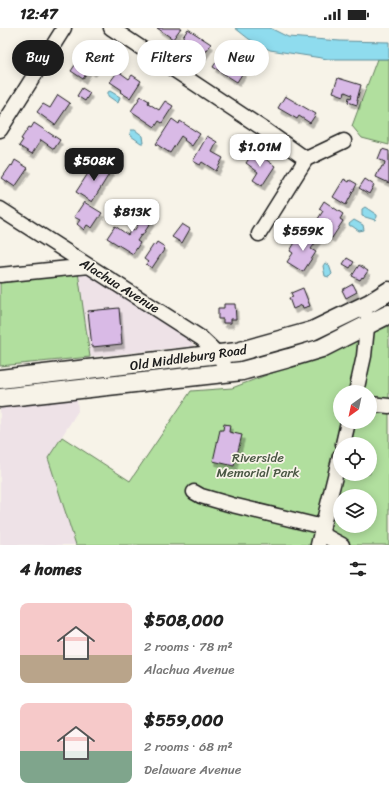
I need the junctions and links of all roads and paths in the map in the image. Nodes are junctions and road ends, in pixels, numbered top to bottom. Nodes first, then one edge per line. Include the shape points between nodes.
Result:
1 (64, 28) edge
2 (111, 28) edge
3 (0, 130) edge
4 (344, 141) dead end
5 (306, 159) junction
6 (0, 209) edge
7 (259, 234) dead end
8 (90, 266) junction
9 (0, 275) edge
10 (389, 291) edge
11 (370, 303) junction
12 (389, 314) edge
13 (367, 326) junction
14 (219, 355) junction
15 (228, 373) junction
16 (37, 375) junction
17 (0, 379) edge
18 (358, 385) edge
19 (40, 394) junction
20 (0, 398) edge
21 (377, 405) edge
22 (389, 406) edge
23 (334, 481) edge
24 (194, 492) dead end
25 (321, 536) edge
26 (342, 545) edge

1 - 3 street
2 - 5 street
4 - 5 street
5 - 7 street
6 - 8 street, Alachua Avenue
8 - 9 street
8 - 14 street, Alachua Avenue via 201,338
10 - 11 main road, Old Middleburg Road
11 - 13 street
11 - 14 main road, Old Middleburg Road via 312,331
12 - 13 main road, Old Middleburg Road
13 - 15 main road, Old Middleburg Road via 322,348
13 - 18 street
14 - 15 street, Alachua Avenue
14 - 16 main road, Old Middleburg Road
15 - 19 main road, Old Middleburg Road
16 - 17 main road, Old Middleburg Road
16 - 19 main road
19 - 20 main road, Old Middleburg Road
21 - 22 street
23 - 25 street
24 - 25 street
25 - 26 street

